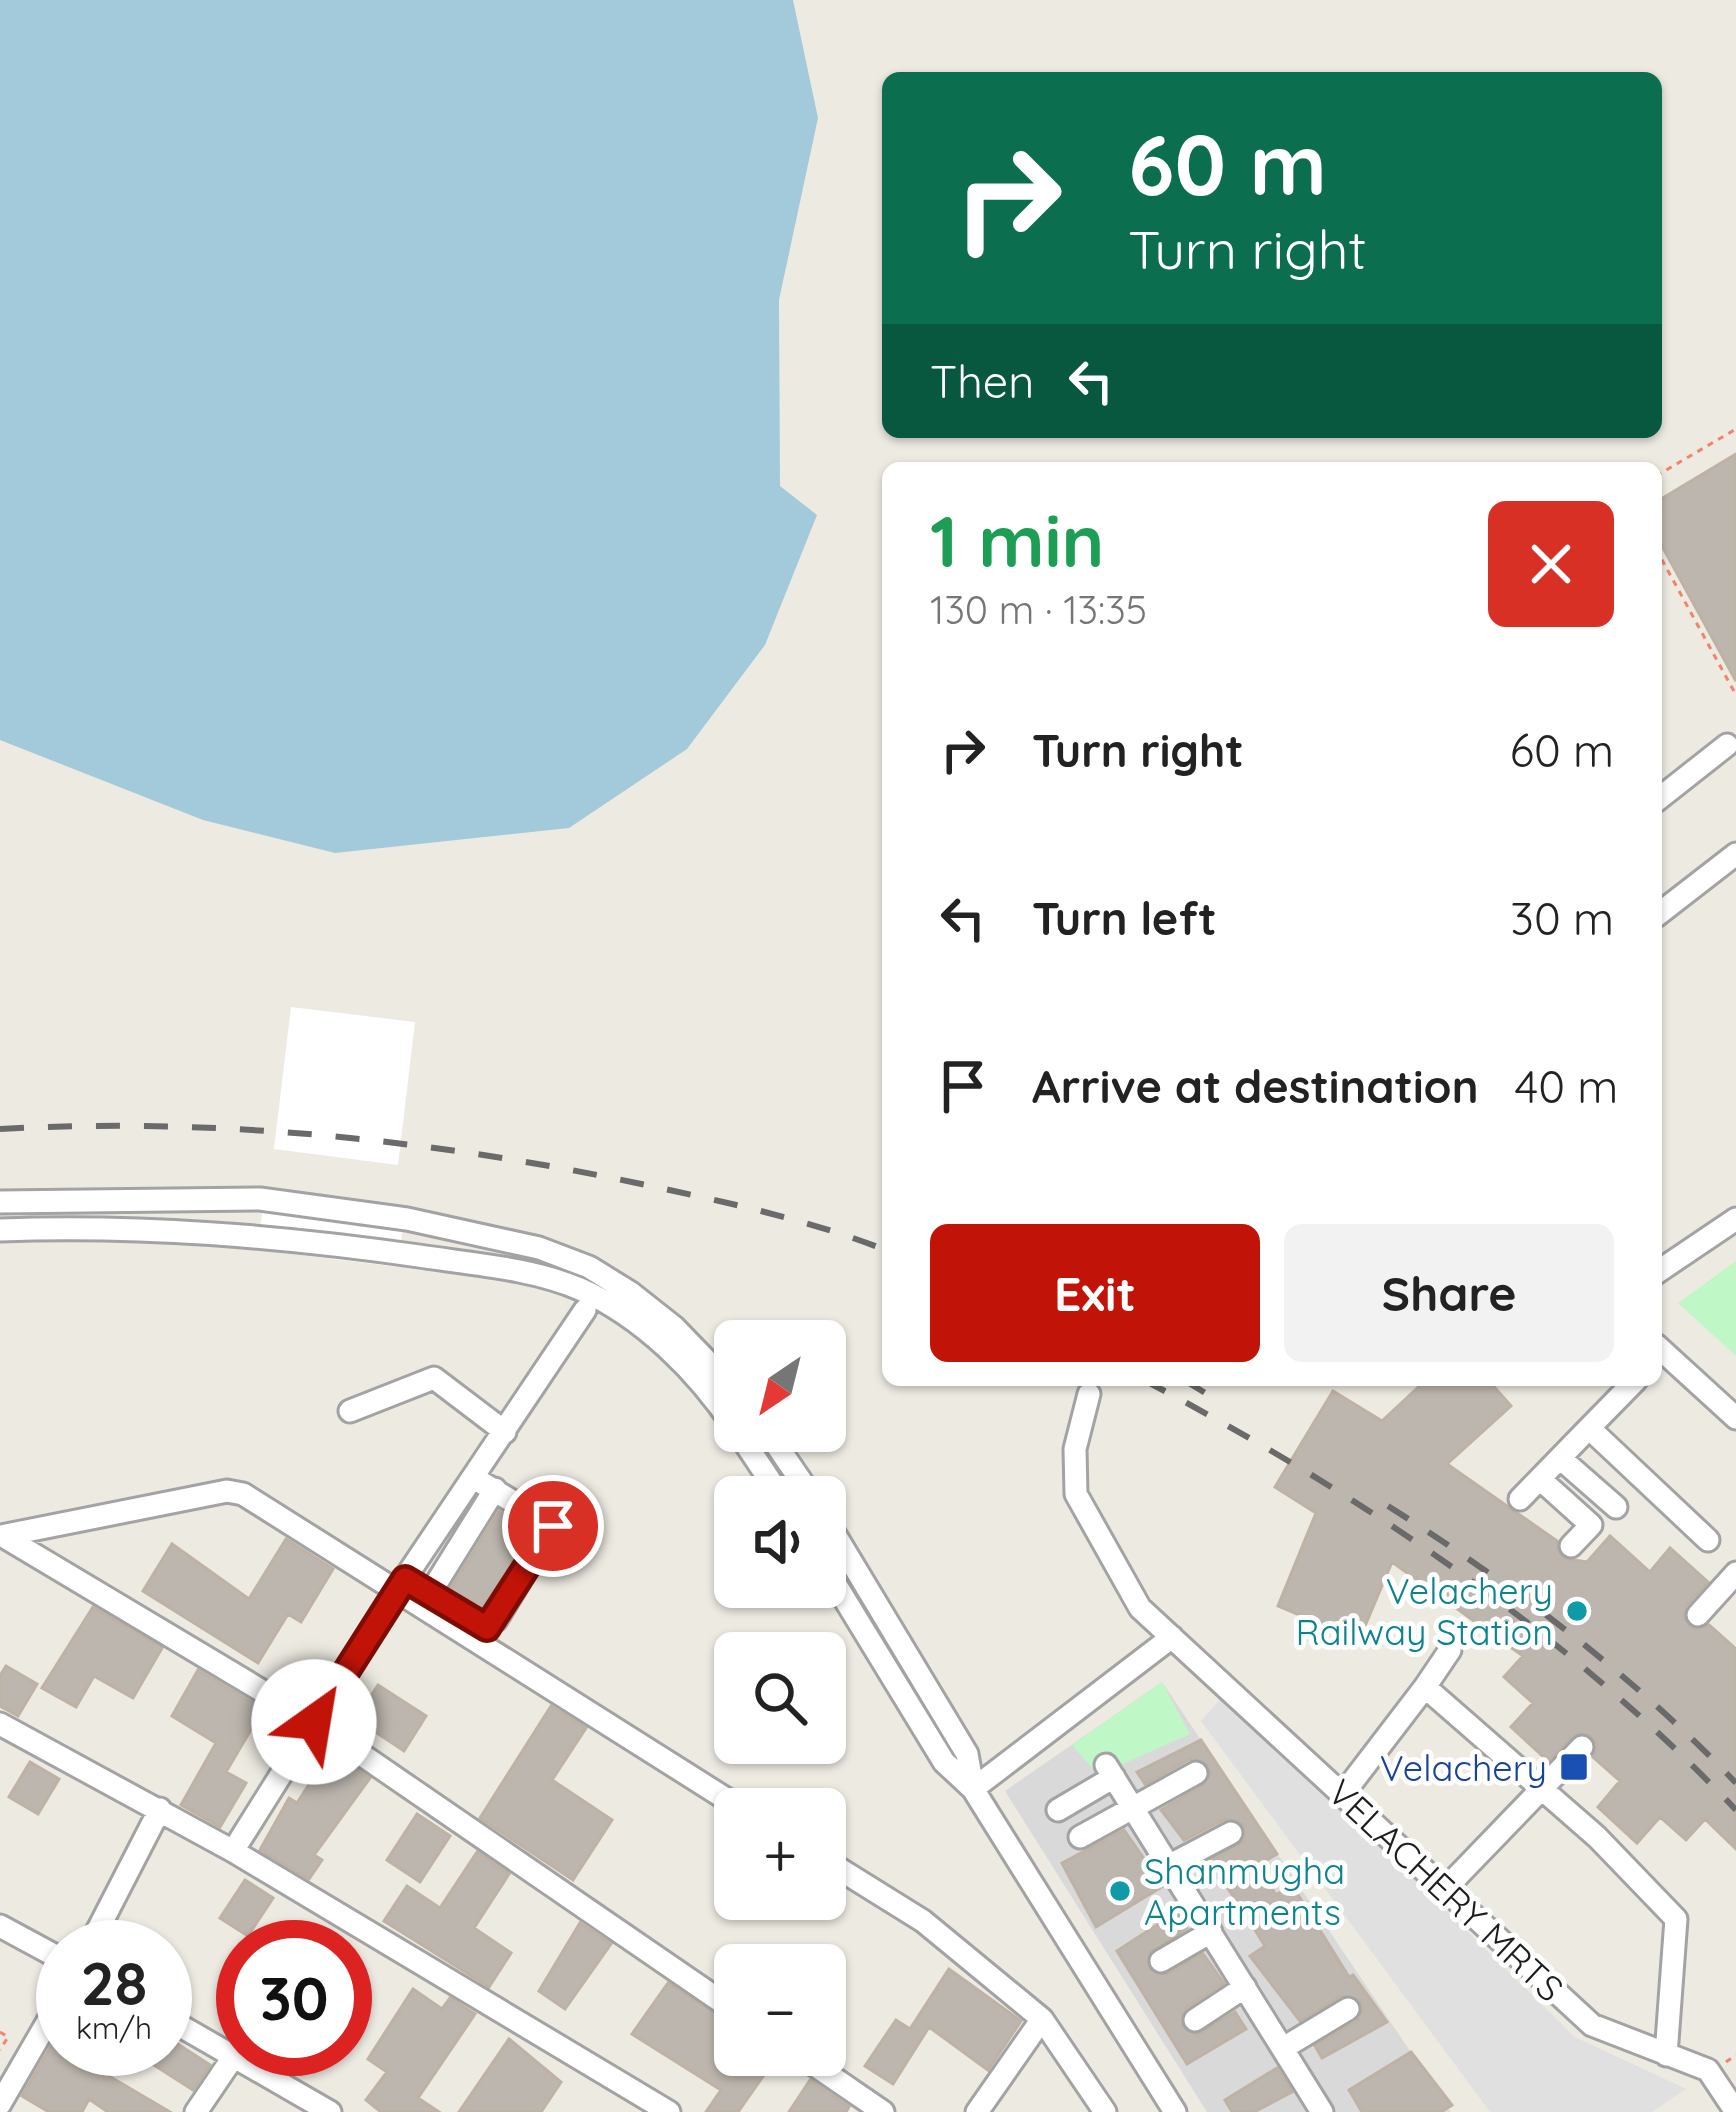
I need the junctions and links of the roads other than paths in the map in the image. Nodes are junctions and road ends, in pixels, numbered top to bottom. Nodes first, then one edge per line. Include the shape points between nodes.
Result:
1 (1727, 745) dead end
2 (1662, 797) edge
3 (1736, 854) edge
4 (1662, 911) edge
5 (0, 1202) edge
6 (1736, 1219) edge
7 (0, 1230) edge
8 (1662, 1269) edge
9 (585, 1310) dead end
10 (1662, 1355) edge
11 (714, 1368) edge
12 (1630, 1386) edge
13 (1089, 1394) dead end
14 (714, 1400) edge
15 (350, 1411) dead end
16 (1736, 1418) edge
17 (1589, 1428) junction
18 (505, 1432) junction
19 (1560, 1458) junction
20 (474, 1478) junction
21 (1540, 1479) junction
22 (495, 1490) junction
23 (1520, 1499) dead end
24 (1616, 1507) dead end
25 (452, 1510) junction
26 (473, 1524) junction
27 (2, 1536) edge
28 (1708, 1540) dead end
29 (1571, 1546) dead end
30 (846, 1553) edge
31 (421, 1555) junction
32 (444, 1570) junction
33 (1736, 1574) edge
34 (400, 1586) junction
35 (429, 1595) junction
36 (846, 1601) edge
37 (1698, 1616) dead end
38 (1172, 1637) junction
39 (1450, 1650) dead end
40 (1425, 1687) junction
41 (314, 1722) junction
42 (0, 1724) edge
43 (1582, 1747) dead end
44 (1196, 1773) dead end
45 (973, 1789) junction
46 (1542, 1789) junction
47 (714, 1791) edge
48 (1343, 1794) junction
49 (1133, 1806) junction
50 (160, 1809) junction
51 (1058, 1810) dead end
52 (1231, 1833) dead end
53 (1080, 1837) dead end
54 (233, 1851) junction
55 (1172, 1864) junction
56 (846, 1873) edge
57 (1445, 1889) junction
58 (103, 1920) edge
59 (0, 1926) edge
60 (1211, 1932) junction
61 (36, 1945) edge
62 (1160, 1961) dead end
63 (1245, 1988) junction
64 (714, 1997) edge
65 (1348, 2009) dead end
66 (1042, 2019) junction
67 (1195, 2020) dead end
68 (36, 2042) edge
69 (1285, 2048) junction
70 (1666, 2055) junction
71 (220, 2076) edge
72 (268, 2076) edge
73 (831, 2076) edge
74 (0, 2104) edge
75 (196, 2112) edge
76 (330, 2112) edge
77 (669, 2112) edge
78 (883, 2112) edge
79 (977, 2112) edge
80 (1105, 2112) edge
81 (1174, 2112) edge
82 (1322, 2112) edge
83 (1736, 2112) edge

1 - 2 street
3 - 4 street
5 - 11 street via 260,1199 538,1248 589,1267 674,1327
6 - 8 street
7 - 14 street via 255,1233 496,1268 580,1289 640,1327
9 - 18 street
10 - 16 street
12 - 17 street
13 - 38 street, VELACHERY MRTS via 1075,1449 1076,1494 1139,1609
15 - 18 street via 434,1378
17 - 19 street
17 - 28 street
18 - 20 street
19 - 21 street
19 - 24 street
20 - 22 street
20 - 25 street
21 - 23 street
21 - 29 street via 1591,1525
22 - 26 street
22 - 35 street via 553,1532 487,1628
25 - 26 street
25 - 31 street
26 - 32 street
27 - 34 street via 227,1491
27 - 41 street
30 - 45 street via 967,1754
31 - 32 street
31 - 34 street
32 - 35 street
33 - 37 street
34 - 35 street
34 - 41 street
34 - 47 street
36 - 45 street via 944,1762
38 - 45 street
38 - 48 street, VELACHERY MRTS
39 - 40 street
40 - 46 street
40 - 48 street
41 - 54 street
41 - 64 street
42 - 50 street
43 - 46 street
44 - 49 street
45 - 81 street
46 - 57 street
46 - 70 street via 1676,1918
48 - 57 street, VELACHERY MRTS
49 - 51 street via 1110,1771
49 - 53 street
49 - 55 street
50 - 54 street
50 - 58 street
52 - 55 street
54 - 77 street
55 - 60 street
56 - 66 street via 923,1921
57 - 70 street, VELACHERY MRTS via 1592,2025
59 - 61 street
60 - 62 street
60 - 63 street
63 - 67 street
63 - 69 street
65 - 69 street
66 - 79 street
66 - 80 street
68 - 74 street
69 - 82 street
70 - 83 street, VELACHERY MRTS via 1708,2070
71 - 75 street
72 - 76 street
73 - 78 street

